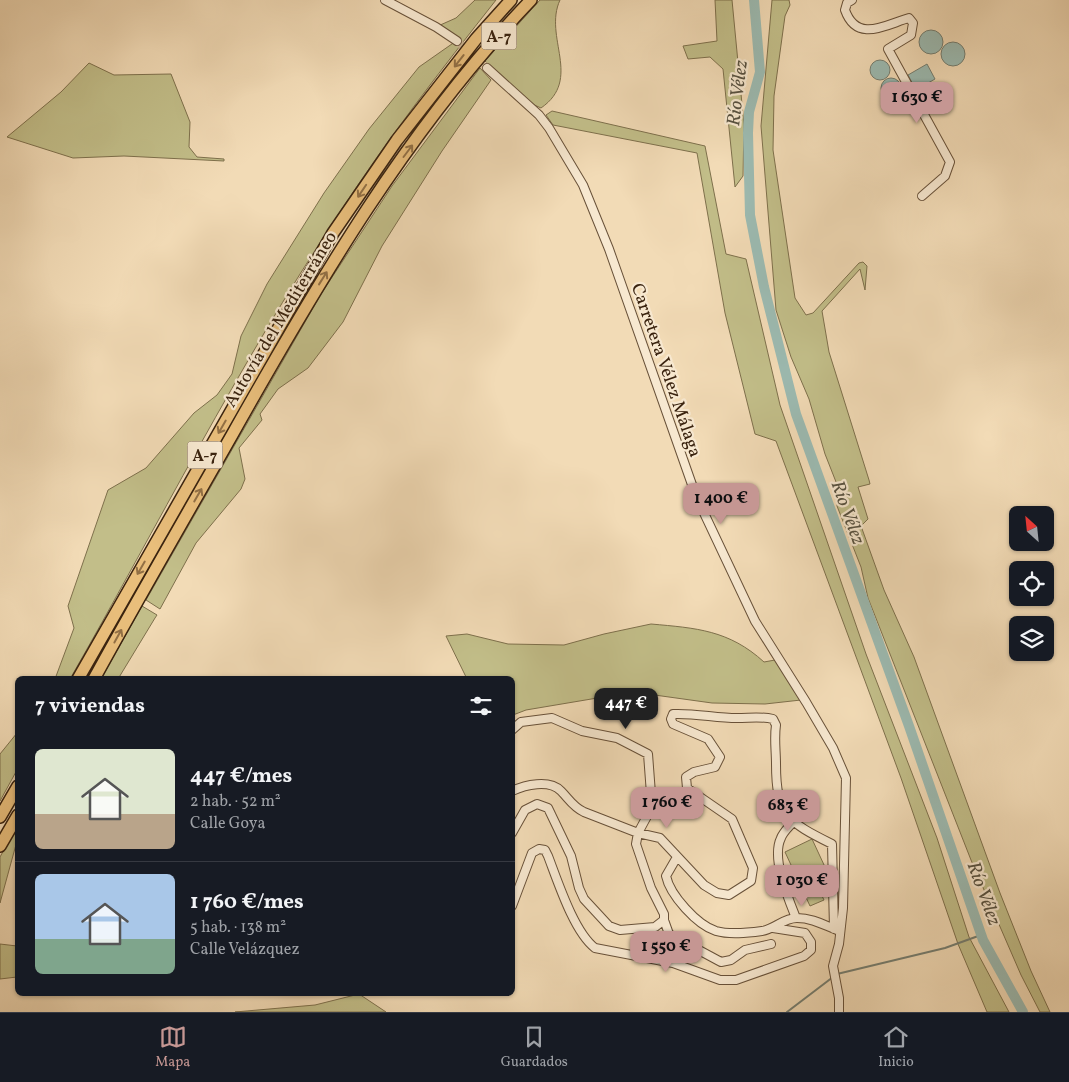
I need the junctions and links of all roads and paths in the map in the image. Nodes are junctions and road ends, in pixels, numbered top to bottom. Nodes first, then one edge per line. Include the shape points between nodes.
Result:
1 (385, 0) edge
2 (511, 0) edge
3 (531, 0) edge
4 (852, 0) edge
5 (457, 41) tunnel mouth
6 (487, 68) tunnel mouth
7 (922, 196) dead end
8 (80, 676) edge
9 (96, 676) edge
10 (515, 727) edge
11 (515, 790) edge
12 (15, 791) edge
13 (0, 817) edge
14 (15, 820) edge
15 (793, 822) junction
16 (515, 828) edge
17 (638, 833) junction
18 (0, 846) edge
19 (677, 857) junction
20 (515, 898) edge
21 (796, 918) junction
22 (664, 920) junction
23 (773, 928) junction
24 (837, 930) junction
25 (771, 944) dead end
26 (839, 1012) edge

1 - 5 street
2 -> 8 highway, Autovía del Mediterráneo / A-7 via 476,39 397,140 333,233
9 -> 3 highway, Autovía del Mediterráneo / A-7 via 288,334 350,234 406,152 480,58
4 - 7 street via 845,10 853,23 862,28 880,29 909,18 913,23 911,35 888,49 950,162 945,176
6 - 24 street, Carretera Vélez Málaga via 539,115 583,185 609,249 696,496 755,621 801,693 841,766 847,789
10 - 17 street via 521,722 552,718 575,729 617,738 648,754 652,807
11 - 17 street via 526,784 560,790 576,808
12 - 13 highway
14 - 18 highway
15 - 19 street via 777,794 776,725 773,719 674,714 673,724 708,739 720,757 715,767 686,777 687,788 732,819 753,868 751,881 729,895 717,893 704,885
15 - 21 street via 780,838 778,856
15 - 24 street via 832,844
16 - 22 street via 525,810 537,804 548,808 571,856 584,900 608,926 620,930 655,927
17 - 19 street via 660,838
17 - 22 street via 636,844
19 - 23 street via 666,876 668,887 700,921 715,930 738,933
20 - 23 street via 532,853 545,850 586,941 596,948 673,963 720,980 736,980 804,956 811,950 811,942 805,933
21 - 23 street via 780,922
21 - 24 street via 813,920
22 - 25 street via 669,934 721,962 731,960 745,950
24 - 26 street, Carretera Vélez Málaga via 833,966 840,998

